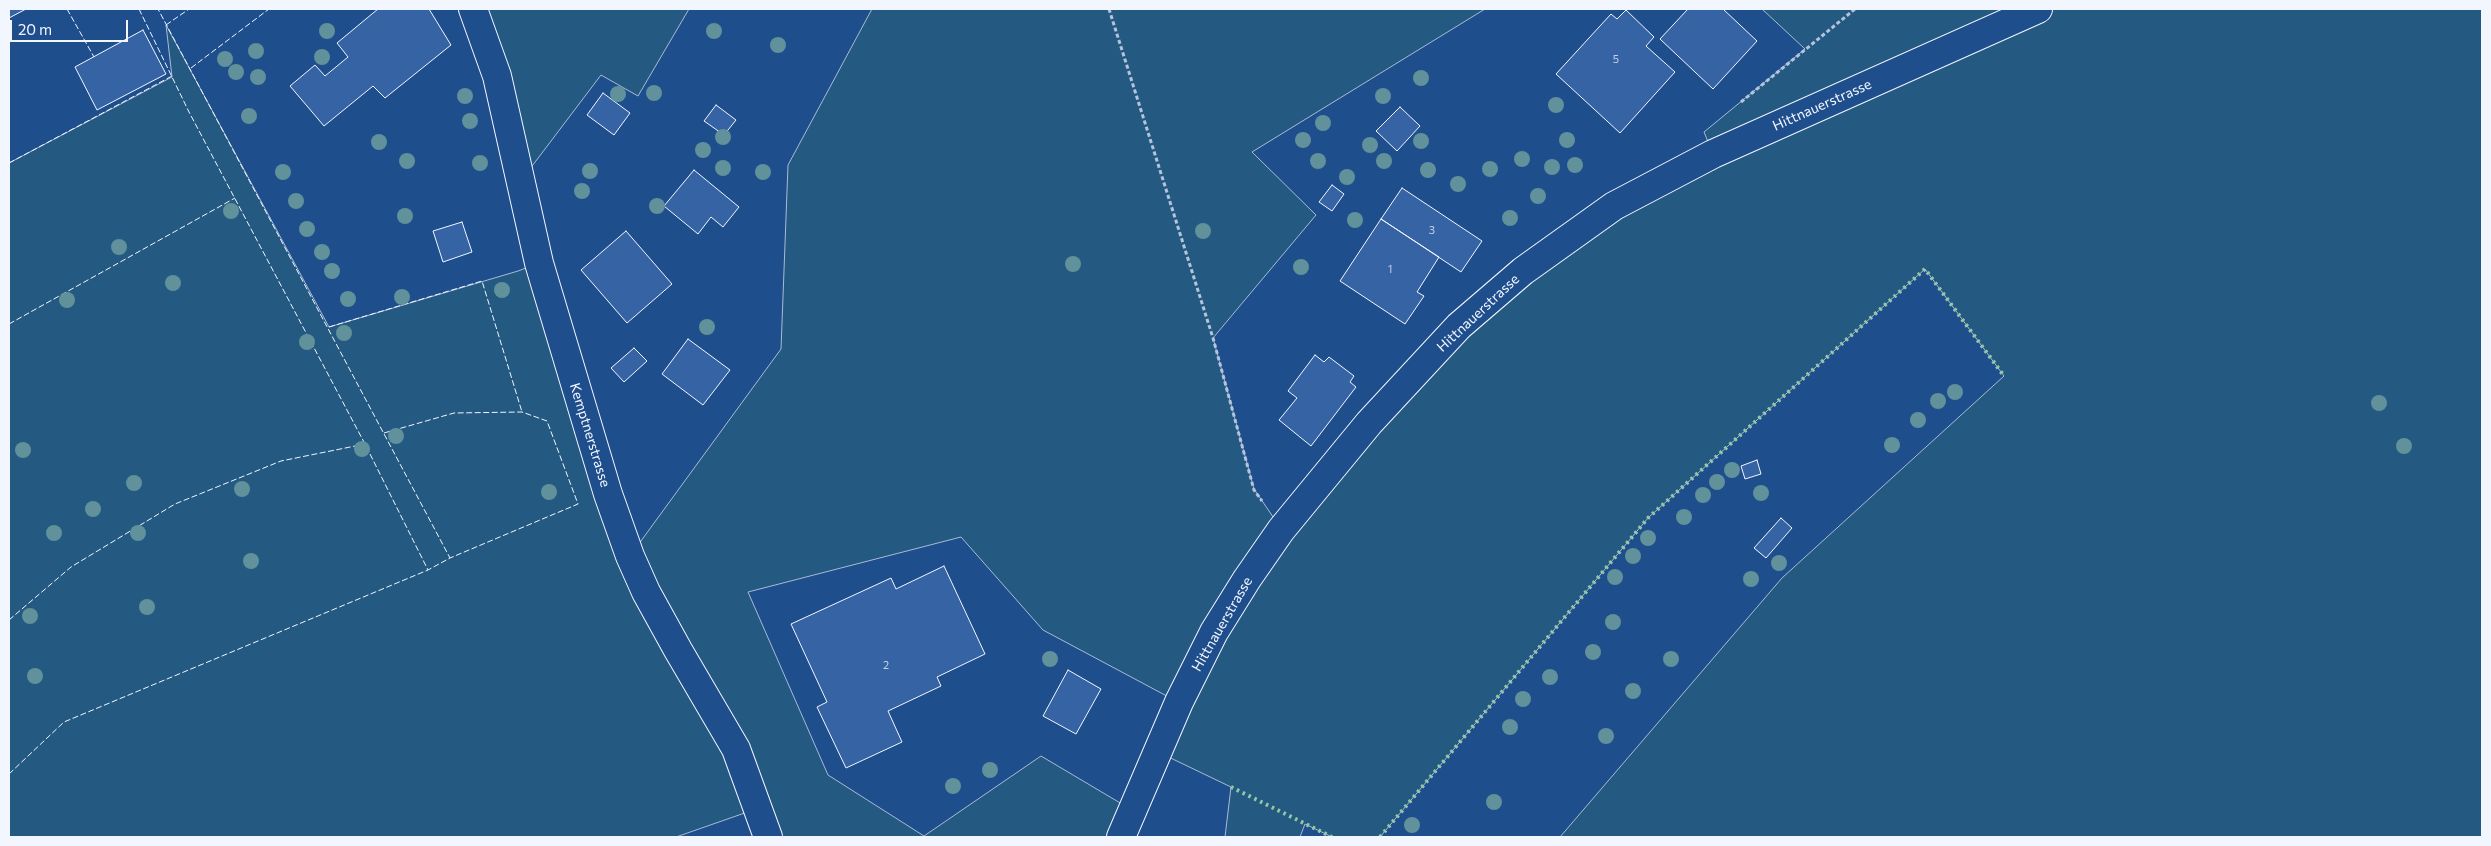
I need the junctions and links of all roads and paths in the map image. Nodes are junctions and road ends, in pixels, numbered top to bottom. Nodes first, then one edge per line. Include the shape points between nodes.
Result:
1 (473, 9) edge
2 (1109, 9) edge
3 (1855, 9) edge
4 (2038, 9) edge
5 (1740, 103) dead end
6 (1282, 530) junction
7 (768, 837) edge
8 (1121, 837) edge

1 - 7 street, Kemptnerstrasse via 497,76 539,263 618,521 646,592 736,748
2 - 6 path via 1213,338 1254,490
3 - 5 path
4 - 6 street, Hittnauerstrasse via 1713,154 1614,206 1522,270 1459,326 1369,424
6 - 8 street, Hittnauerstrasse via 1214,632 1160,742

